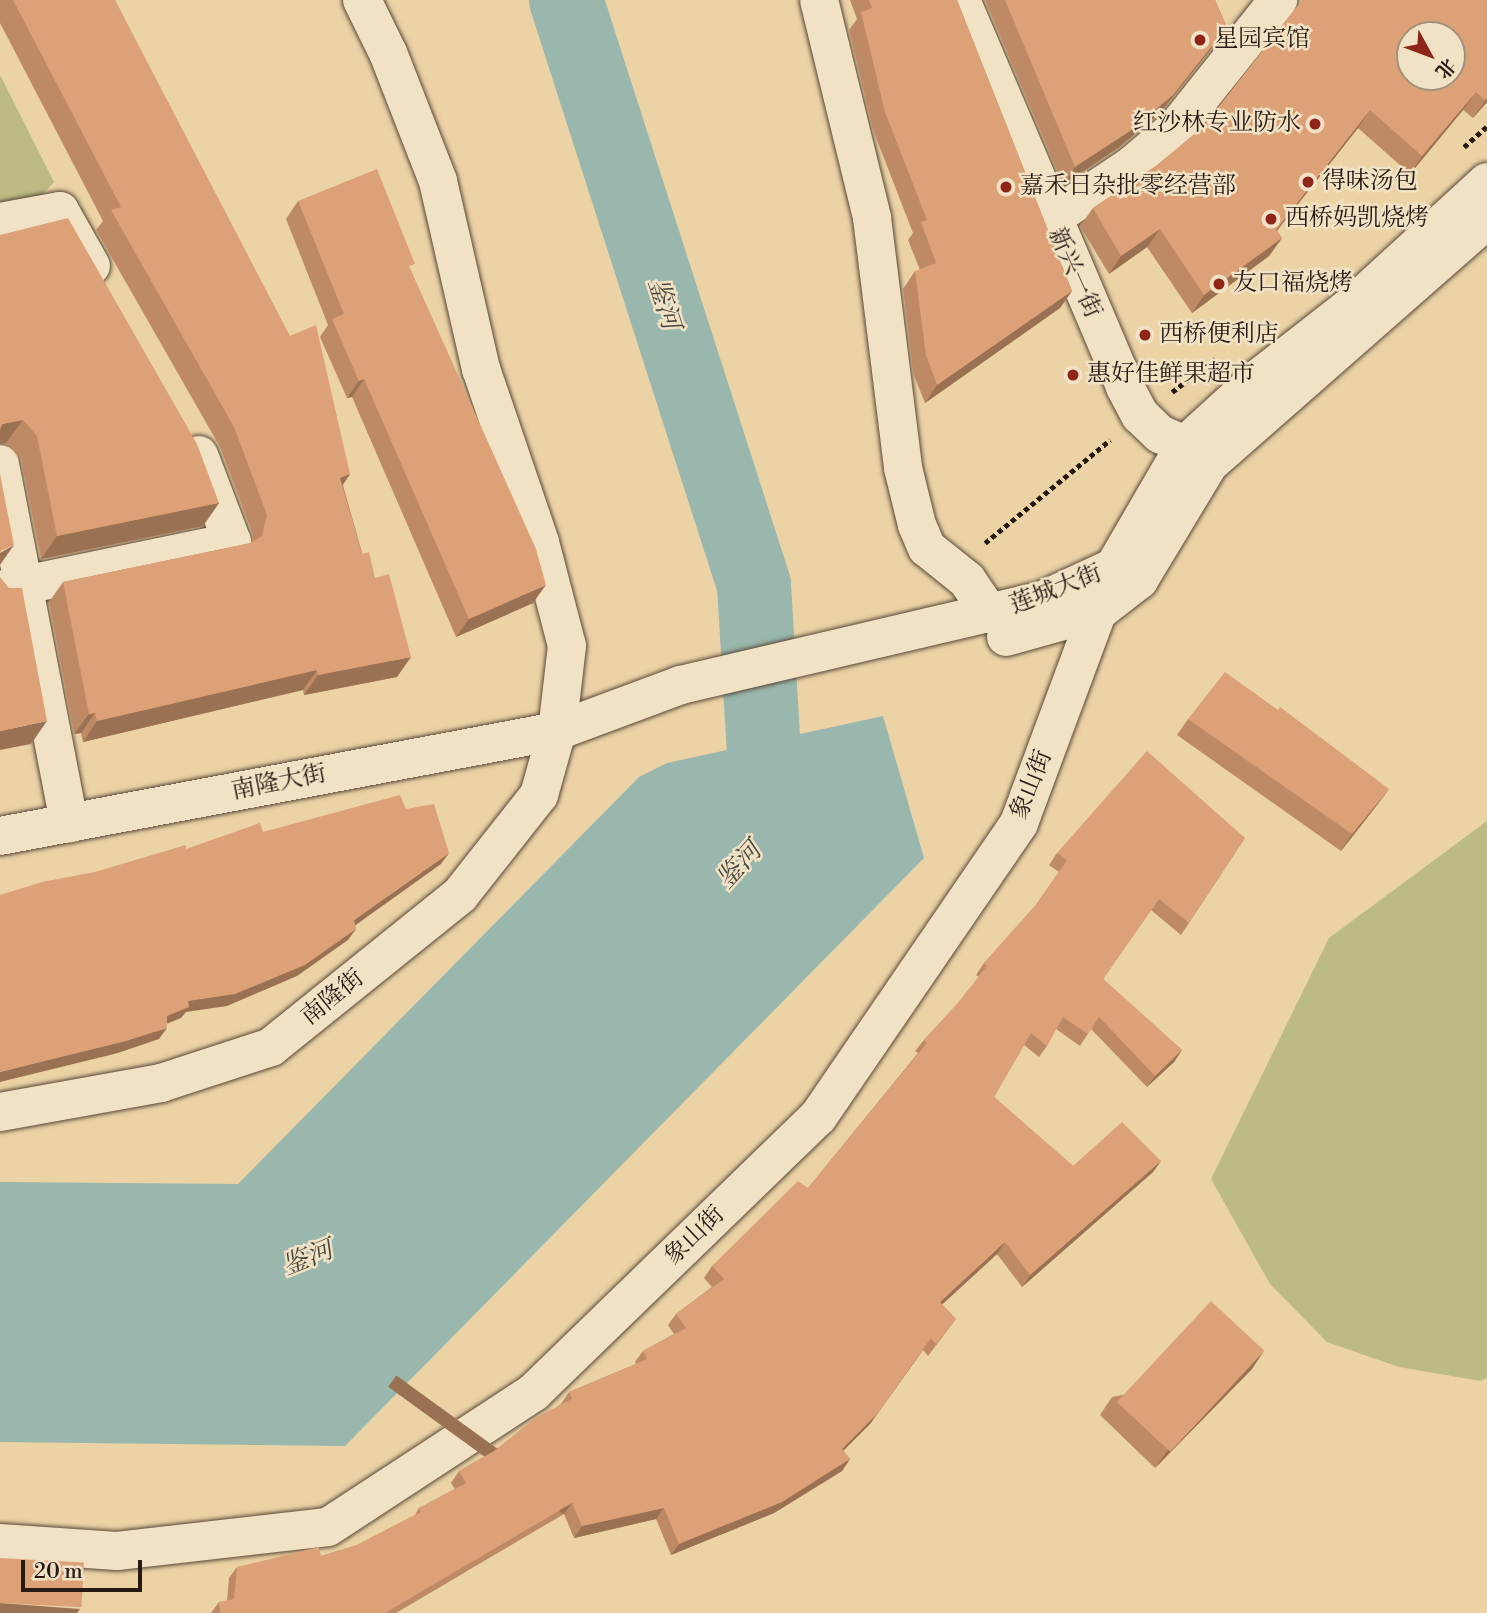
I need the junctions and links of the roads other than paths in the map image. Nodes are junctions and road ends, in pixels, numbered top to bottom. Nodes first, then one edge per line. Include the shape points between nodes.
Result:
1 (362, 0) edge
2 (819, 0) edge
3 (961, 0) edge
4 (1278, 0) edge
5 (1487, 182) edge
6 (1051, 219) junction
7 (1487, 220) edge
8 (0, 222) edge
9 (107, 293) edge
10 (181, 422) edge
11 (1185, 446) junction
12 (0, 464) edge
13 (1114, 567) junction
14 (11, 588) edge
15 (1099, 611) junction
16 (990, 614) junction
17 (937, 641) junction
18 (554, 741) junction
19 (69, 823) junction
20 (0, 836) edge
21 (0, 1112) edge
22 (0, 1543) edge

1 - 18 main road, 南隆街 via 438,181 481,369 540,542 567,646
2 - 16 main road via 872,218 903,468 927,548 967,580
3 - 6 main road, 新兴一街
4 - 6 main road via 1176,128 1131,166
5 - 11 main road, 莲城大街 via 1354,303 1255,381
6 - 11 main road, 新兴一街 via 1140,415 1160,434
7 - 15 main road, 莲城大街 via 1209,464 1139,580
8 - 9 main road via 60,211
10 - 14 main road via 201,458 232,542
11 - 13 main road, 莲城大街
12 - 14 main road
13 - 15 main road, 象山街
13 - 16 main road, 莲城大街 via 1043,600
14 - 19 main road
15 - 17 main road, 莲城大街
15 - 22 main road, 象山街 via 1019,823 818,1117 534,1392 328,1527 117,1551
16 - 17 main road, 莲城大街
17 - 18 main road, 莲城大街 via 683,697
18 - 19 main road, 南隆大街
18 - 21 main road, 南隆街 via 539,795 460,895 271,1047 161,1083
19 - 20 main road, 南隆大街

